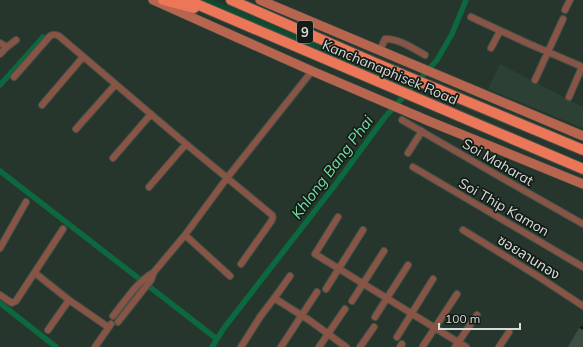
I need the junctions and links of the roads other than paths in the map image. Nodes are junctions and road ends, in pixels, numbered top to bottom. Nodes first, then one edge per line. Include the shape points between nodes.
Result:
1 (153, 0) edge
2 (163, 0) edge
3 (187, 0) edge
4 (231, 0) edge
5 (260, 0) edge
6 (570, 0) edge
7 (565, 10) dead end
8 (222, 15) junction
9 (471, 17) dead end
10 (563, 19) dead end
11 (500, 31) junction
12 (16, 40) dead end
13 (0, 43) edge
14 (7, 47) junction
15 (491, 48) dead end
16 (380, 50) junction
17 (547, 52) junction
18 (0, 54) edge
19 (425, 55) dead end
20 (83, 57) junction
21 (583, 67) edge
22 (312, 71) junction
23 (14, 77) dead end
24 (535, 80) dead end
25 (115, 85) junction
26 (569, 97) dead end
27 (42, 106) dead end
28 (151, 114) junction
29 (402, 120) dead end
30 (76, 129) dead end
31 (422, 131) junction
32 (583, 136) edge
33 (186, 144) junction
34 (583, 150) edge
35 (408, 153) dead end
36 (112, 158) dead end
37 (413, 167) dead end
38 (583, 169) edge
39 (227, 178) junction
40 (583, 184) edge
41 (149, 187) dead end
42 (26, 202) dead end
43 (338, 217) dead end
44 (583, 224) edge
45 (63, 229) dead end
46 (363, 230) dead end
47 (463, 230) dead end
48 (185, 235) junction
49 (0, 248) edge
50 (384, 251) dead end
51 (241, 264) dead end
52 (408, 265) dead end
53 (583, 267) edge
54 (338, 268) junction
55 (35, 273) junction
56 (230, 276) dead end
57 (290, 276) dead end
58 (433, 278) dead end
59 (362, 283) junction
60 (326, 289) dead end
61 (317, 292) dead end
62 (457, 294) dead end
63 (0, 295) edge
64 (274, 298) junction
65 (387, 298) junction
66 (69, 300) junction
67 (352, 301) dead end
68 (583, 306) edge
69 (345, 309) dead end
70 (411, 313) junction
71 (302, 315) junction
72 (477, 315) dead end
73 (375, 317) dead end
74 (109, 325) junction
75 (374, 327) dead end
76 (435, 328) junction
77 (48, 330) dead end
78 (509, 332) dead end
79 (328, 334) junction
80 (397, 337) dead end
81 (457, 345) edge
82 (423, 346) dead end
83 (95, 347) edge
84 (241, 347) edge
85 (281, 347) edge
86 (320, 347) edge
87 (346, 347) edge
88 (360, 347) edge
89 (466, 347) edge
90 (499, 347) edge

1 - 22 main road
2 - 8 highway
3 - 8 highway, Kanchanaphisek Road / 9
4 - 34 highway, Kanchanaphisek Road / 9
5 - 16 main road
6 - 7 street
8 - 38 highway, Kanchanaphisek Road / 9
9 - 11 street
10 - 17 street
11 - 15 street
11 - 17 street
12 - 14 street
13 - 14 street
14 - 18 street
16 - 19 street via 385,39 391,39
16 - 32 main road
17 - 21 street
17 - 24 street
20 - 23 street via 59,36 52,34
20 - 25 street
20 - 27 street
21 - 26 street
22 - 39 street
22 - 40 main road
25 - 28 street
25 - 30 street
28 - 33 street
28 - 36 street
29 - 31 street, Soi Maharat
31 - 35 street
31 - 44 street, Soi Maharat
33 - 39 street
33 - 41 street
37 - 53 street, Soi Thip Kamon
39 - 48 street
39 - 51 street via 273,216
42 - 49 street
43 - 54 street via 315,254
45 - 55 street
46 - 54 street
47 - 68 street, ซอยลานทอง
48 - 56 street
48 - 74 street via 115,319 115,325
50 - 59 street
52 - 65 street
54 - 59 street
54 - 60 street
55 - 63 street via 14,303
55 - 66 street
57 - 64 street
58 - 70 street
59 - 65 street
59 - 67 street
61 - 71 street
62 - 76 street
64 - 71 street
64 - 84 street
65 - 70 street
65 - 73 street
66 - 74 street
66 - 77 street
69 - 79 street
70 - 76 street
70 - 80 street
71 - 79 street
71 - 85 street
72 - 81 street
74 - 83 street
75 - 88 street
76 - 81 street
76 - 82 street
78 - 90 street
79 - 86 street
79 - 87 street
81 - 89 street

